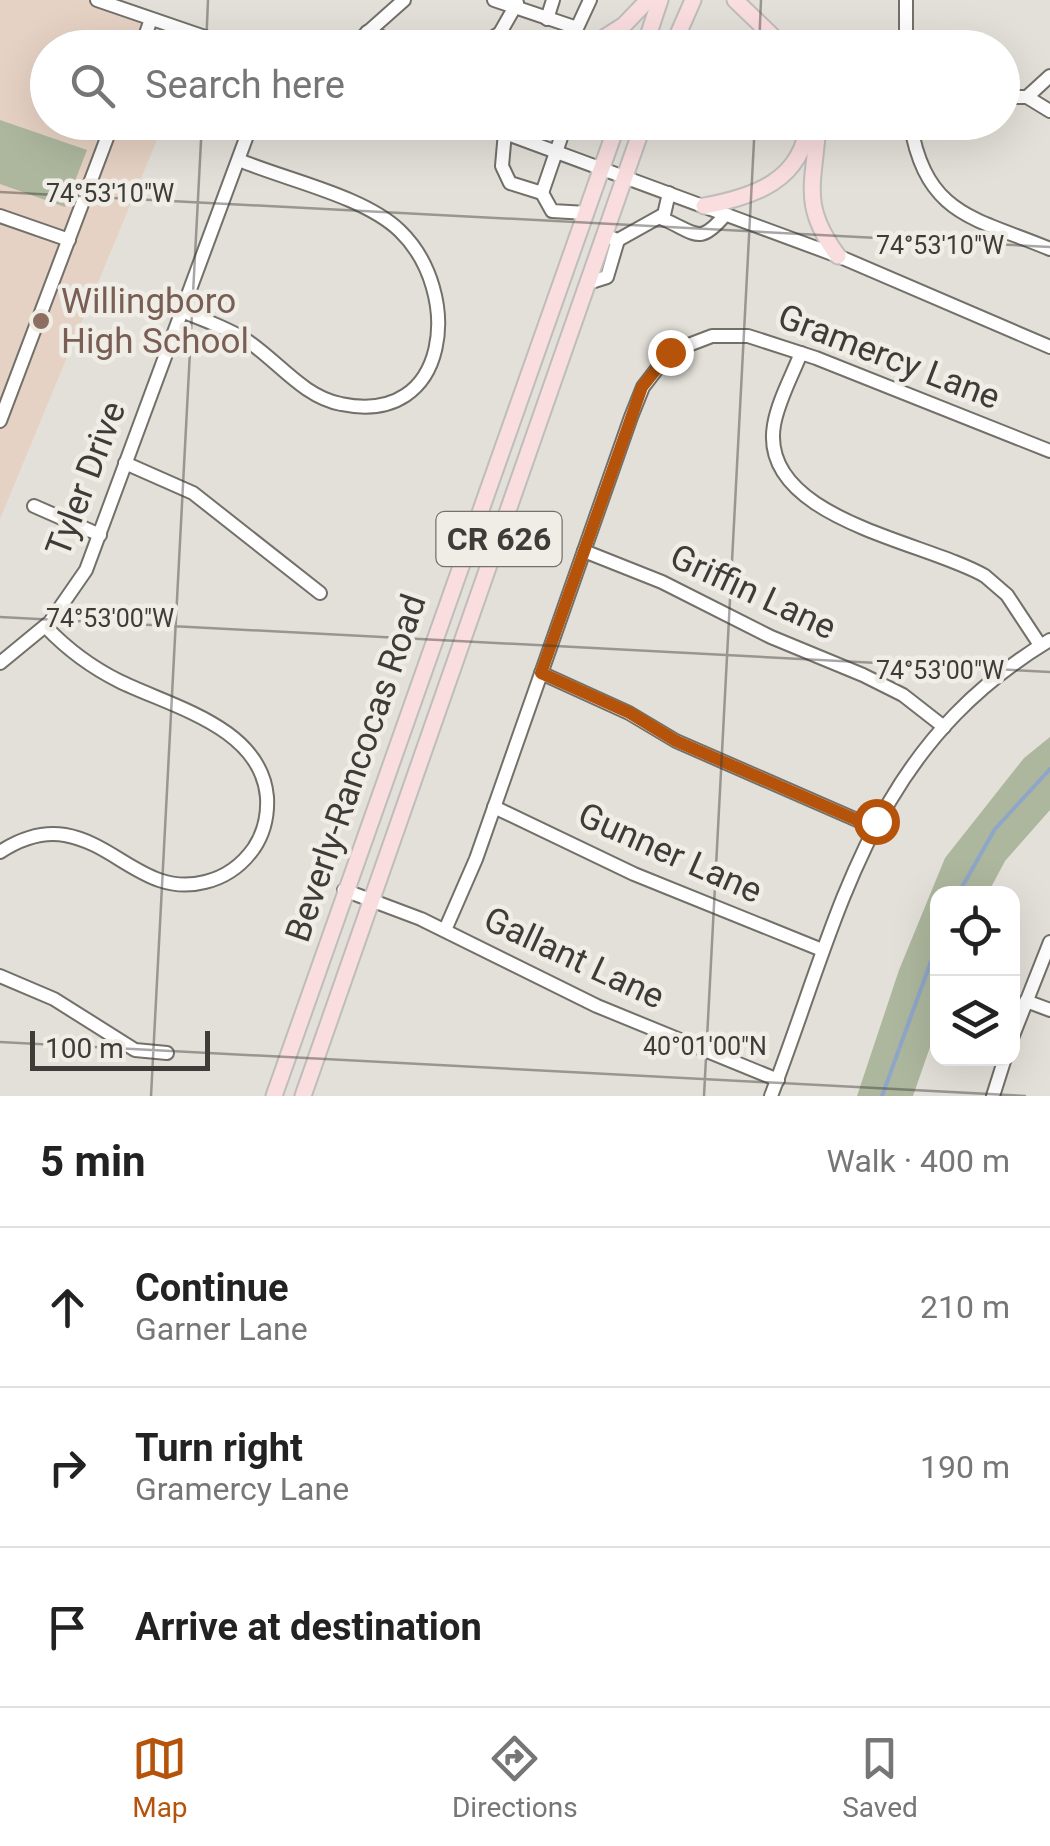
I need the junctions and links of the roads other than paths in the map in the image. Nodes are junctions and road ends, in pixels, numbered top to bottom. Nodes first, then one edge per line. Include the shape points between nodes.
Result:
1 (97, 0) edge
2 (404, 0) edge
3 (494, 0) edge
4 (553, 0) edge
5 (590, 0) edge
6 (648, 0) edge
7 (660, 0) edge
8 (693, 0) edge
9 (735, 0) edge
10 (906, 0) edge
11 (516, 4) edge
12 (152, 18) junction
13 (546, 19) junction
14 (148, 30) edge
15 (186, 30) edge
16 (369, 30) edge
17 (502, 30) edge
18 (616, 30) edge
19 (650, 30) edge
20 (680, 30) edge
21 (766, 30) edge
22 (906, 30) edge
23 (1050, 76) edge
24 (1020, 97) edge
25 (1027, 97) junction
26 (1050, 111) edge
27 (106, 140) edge
28 (246, 140) edge
29 (504, 140) edge
30 (527, 140) edge
31 (560, 140) edge
32 (610, 140) edge
33 (638, 140) edge
34 (804, 140) edge
35 (816, 140) edge
36 (914, 140) edge
37 (556, 153) junction
38 (239, 160) junction
39 (600, 170) junction
40 (625, 179) junction
41 (542, 193) junction
42 (669, 194) junction
43 (704, 206) junction
44 (587, 213) junction
45 (725, 215) junction
46 (0, 216) edge
47 (661, 216) junction
48 (612, 238) junction
49 (69, 240) junction
50 (1050, 250) edge
51 (838, 256) junction
52 (184, 312) junction
53 (1050, 348) edge
54 (801, 353) junction
55 (0, 421) edge
56 (1050, 452) edge
57 (125, 462) junction
58 (34, 506) dead end
59 (100, 534) junction
60 (584, 551) junction
61 (320, 593) dead end
62 (46, 626) junction
63 (1045, 643) edge
64 (0, 663) edge
65 (541, 673) junction
66 (944, 727) junction
67 (494, 807) junction
68 (873, 827) junction
69 (0, 852) edge
70 (344, 890) junction
71 (373, 899) junction
72 (445, 930) junction
73 (1050, 942) edge
74 (822, 950) junction
75 (0, 976) edge
76 (1026, 1001) junction
77 (1050, 1010) edge
78 (1020, 1017) edge
79 (167, 1053) dead end
80 (1002, 1066) edge
81 (778, 1080) junction
82 (274, 1096) edge
83 (303, 1096) edge
84 (772, 1096) edge
85 (993, 1096) edge

1 - 12 street
2 - 16 street
3 - 11 street
4 - 13 street
5 - 13 street via 577,28
6 - 18 main road
7 - 19 main road
8 - 20 main road
9 - 21 main road
10 - 22 street
11 - 13 street
11 - 17 street
12 - 14 street
12 - 15 street
23 - 25 street
24 - 25 street
25 - 26 street
27 - 49 street
28 - 38 street, Tyler Drive
29 - 41 street via 502,166 510,183
30 - 37 street
31 - 37 street
32 - 39 main road, Beverly-Rancocas Road / CR 626
33 - 40 main road, Beverly-Rancocas Road / CR 626
34 - 43 main road via 776,183 750,198
35 - 51 main road via 812,210
36 - 50 street via 921,170 939,196
37 - 39 street
37 - 41 street
38 - 52 street, Tyler Drive
38 - 52 street via 368,210 399,230 420,258 440,307 435,356 416,383 390,402 341,404 312,392 245,339
39 - 40 street
39 - 44 main road, Beverly-Rancocas Road / CR 626
40 - 42 street
40 - 48 main road, Beverly-Rancocas Road / CR 626
41 - 44 street via 552,212
42 - 43 street
42 - 47 street
43 - 45 street
44 - 70 main road, Beverly-Rancocas Road / CR 626
45 - 47 street via 706,236
45 - 51 street
46 - 49 street
47 - 48 street
48 - 71 main road, Beverly-Rancocas Road / CR 626 via 588,283
49 - 55 street
51 - 53 street
52 - 57 street, Tyler Drive
54 - 56 street, Gramercy Lane
54 - 60 street, Gramercy Lane via 730,334 670,352 642,387
54 - 63 street via 773,429 786,480 822,509 985,576
57 - 59 street, Tyler Drive
57 - 61 street via 193,492
58 - 59 street
59 - 62 street, Tyler Drive via 81,579
60 - 65 street, Gramercy Lane
60 - 66 street, Griffin Lane via 878,682
62 - 64 street, Tyler Drive
62 - 69 street via 89,665 234,737 263,776 264,824 250,853 228,874 183,886 152,880 95,845 64,835 31,836
63 - 66 street via 977,692
65 - 67 street, Gramercy Lane
65 - 68 street
66 - 68 street
67 - 72 street, Gramercy Lane
67 - 74 street, Gunner Lane via 634,874
68 - 74 street
70 - 71 street, Gallant Lane
70 - 82 main road, Beverly-Rancocas Road / CR 626
71 - 72 street, Gallant Lane
71 - 83 main road, Beverly-Rancocas Road / CR 626
72 - 81 street, Gallant Lane via 578,998
73 - 76 street
74 - 81 street
75 - 79 street via 54,999 135,1050
76 - 77 street
76 - 78 street
80 - 85 street
81 - 84 street

